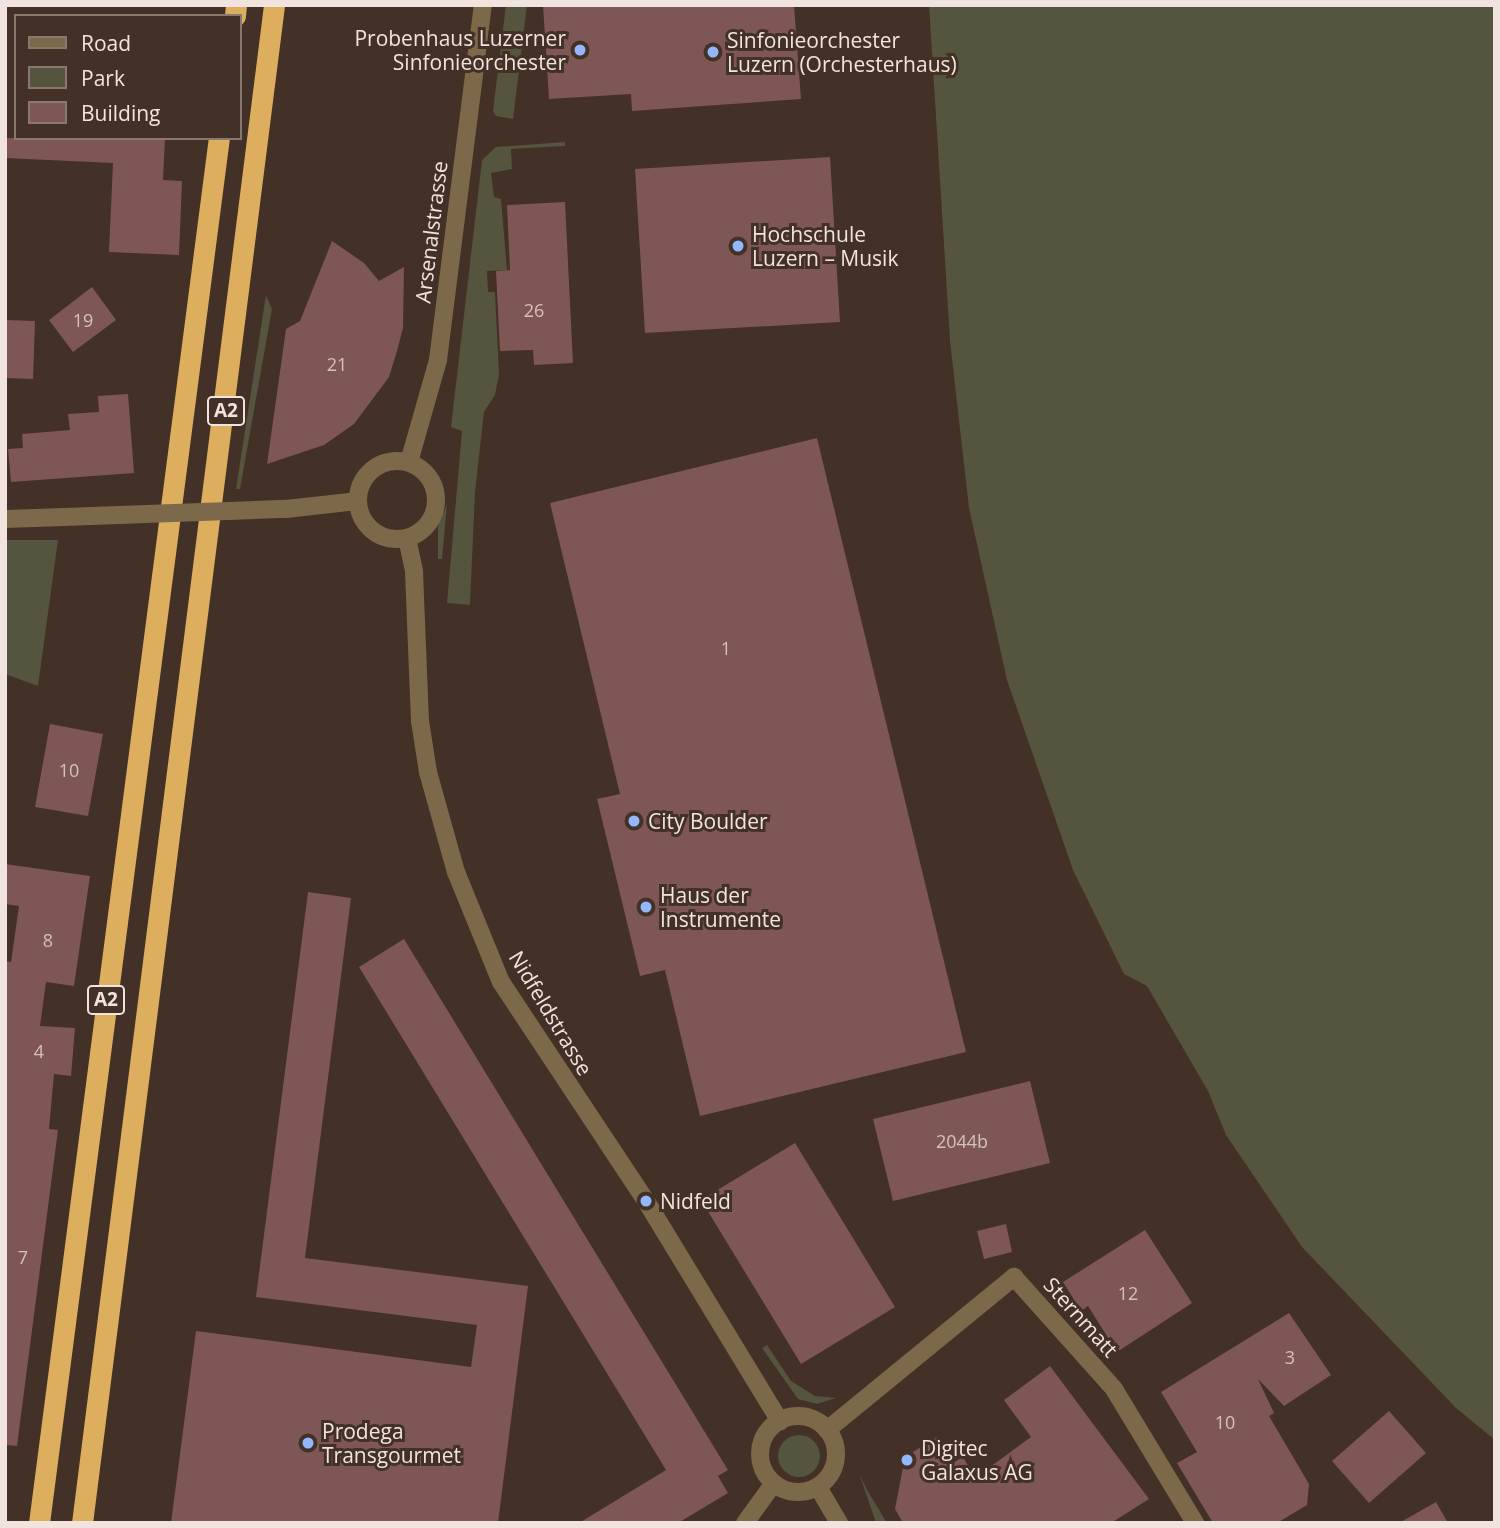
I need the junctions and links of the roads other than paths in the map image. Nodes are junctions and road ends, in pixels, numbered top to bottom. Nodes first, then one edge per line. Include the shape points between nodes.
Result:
1 (274, 5) edge
2 (483, 5) edge
3 (219, 140) edge
4 (409, 462) junction
5 (358, 500) junction
6 (5, 519) edge
7 (407, 538) junction
8 (780, 1421) junction
9 (827, 1430) junction
10 (774, 1483) junction
11 (818, 1487) junction
12 (39, 1523) edge
13 (82, 1523) edge
14 (745, 1523) edge
15 (839, 1523) edge
16 (1195, 1523) edge

1 - 13 highway, A2
2 - 4 street, Arsenalstrasse via 438,360
3 - 12 highway, A2
4 - 5 street via 388,461 369,472
4 - 7 street via 428,475 437,495 427,527
5 - 6 street, bridge via 286,509
5 - 7 street via 365,523 373,531 384,537
7 - 8 street, Nidfeldstrasse via 414,572 419,709 428,772 456,872 501,982 646,1201
8 - 9 street via 800,1416
8 - 10 street via 765,1436 760,1456
9 - 11 street via 836,1460
9 - 16 street, Sternmatt via 1014,1277 1114,1389
10 - 11 street via 795,1492
10 - 14 street
11 - 15 street

